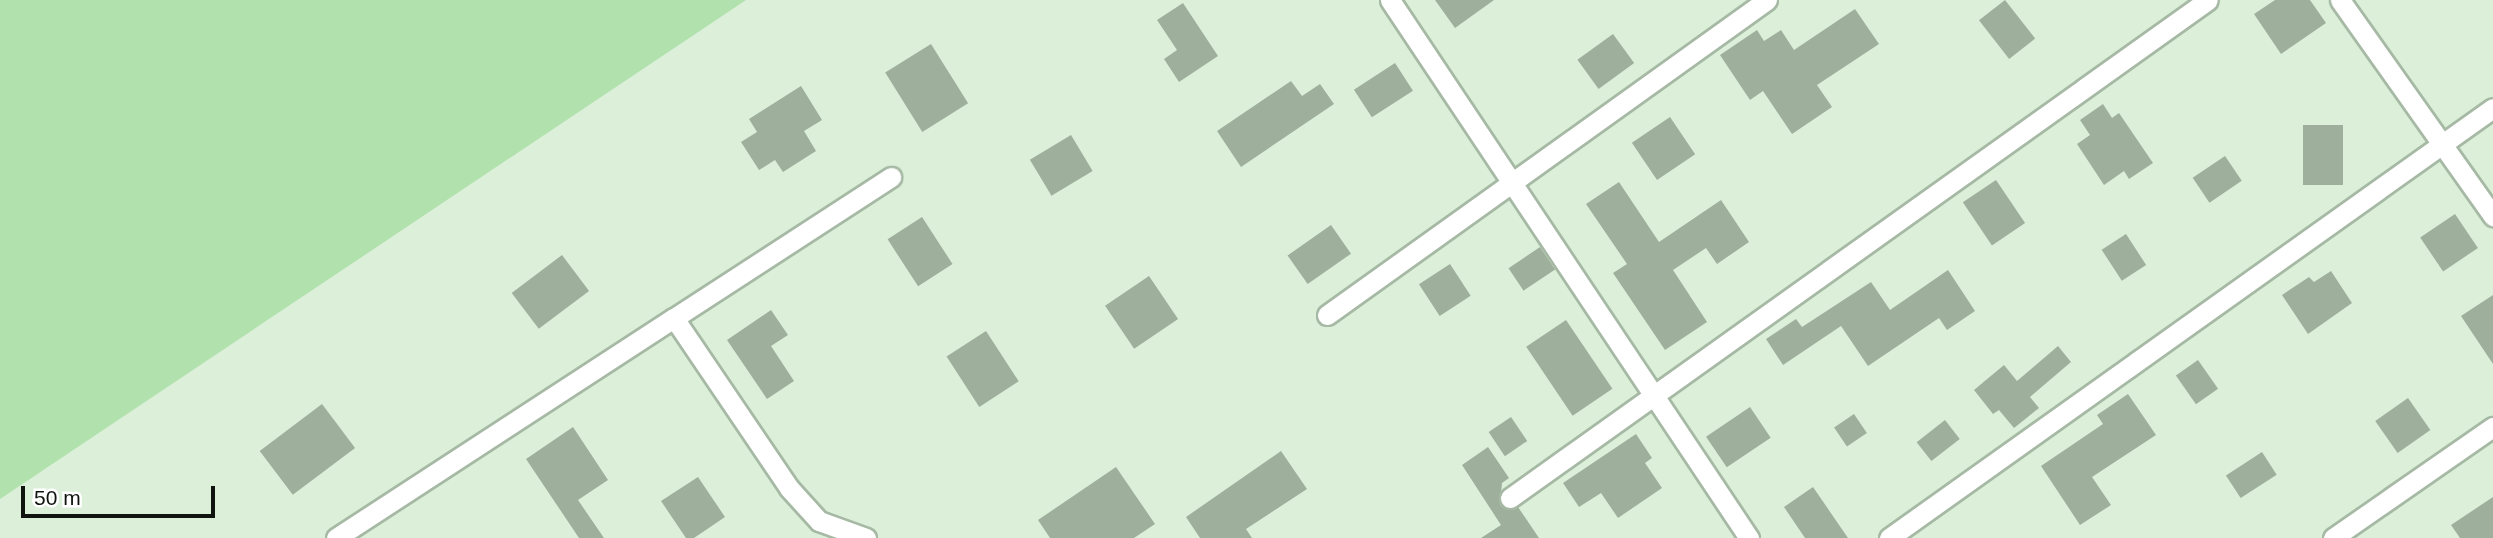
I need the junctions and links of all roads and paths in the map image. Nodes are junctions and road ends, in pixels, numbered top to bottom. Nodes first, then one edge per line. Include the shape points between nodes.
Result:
1 (1390, 0) edge
2 (1767, 0) edge
3 (2208, 0) edge
4 (2340, 0) edge
5 (2493, 107) edge
6 (2443, 144) junction
7 (891, 177) dead end
8 (1515, 181) junction
9 (2493, 216) edge
10 (1327, 315) dead end
11 (674, 318) junction
12 (1654, 395) junction
13 (2493, 427) edge
14 (1510, 498) dead end
15 (336, 538) edge
16 (866, 538) edge
17 (1749, 538) edge
18 (1889, 538) edge
19 (2333, 538) edge

1 - 8 street
2 - 8 street
3 - 12 street
4 - 6 street
5 - 6 street
6 - 9 street
6 - 18 street
7 - 11 street
8 - 10 street
8 - 12 street
11 - 15 street
11 - 16 street via 789,488 819,521
12 - 14 street
12 - 17 street
13 - 19 street

